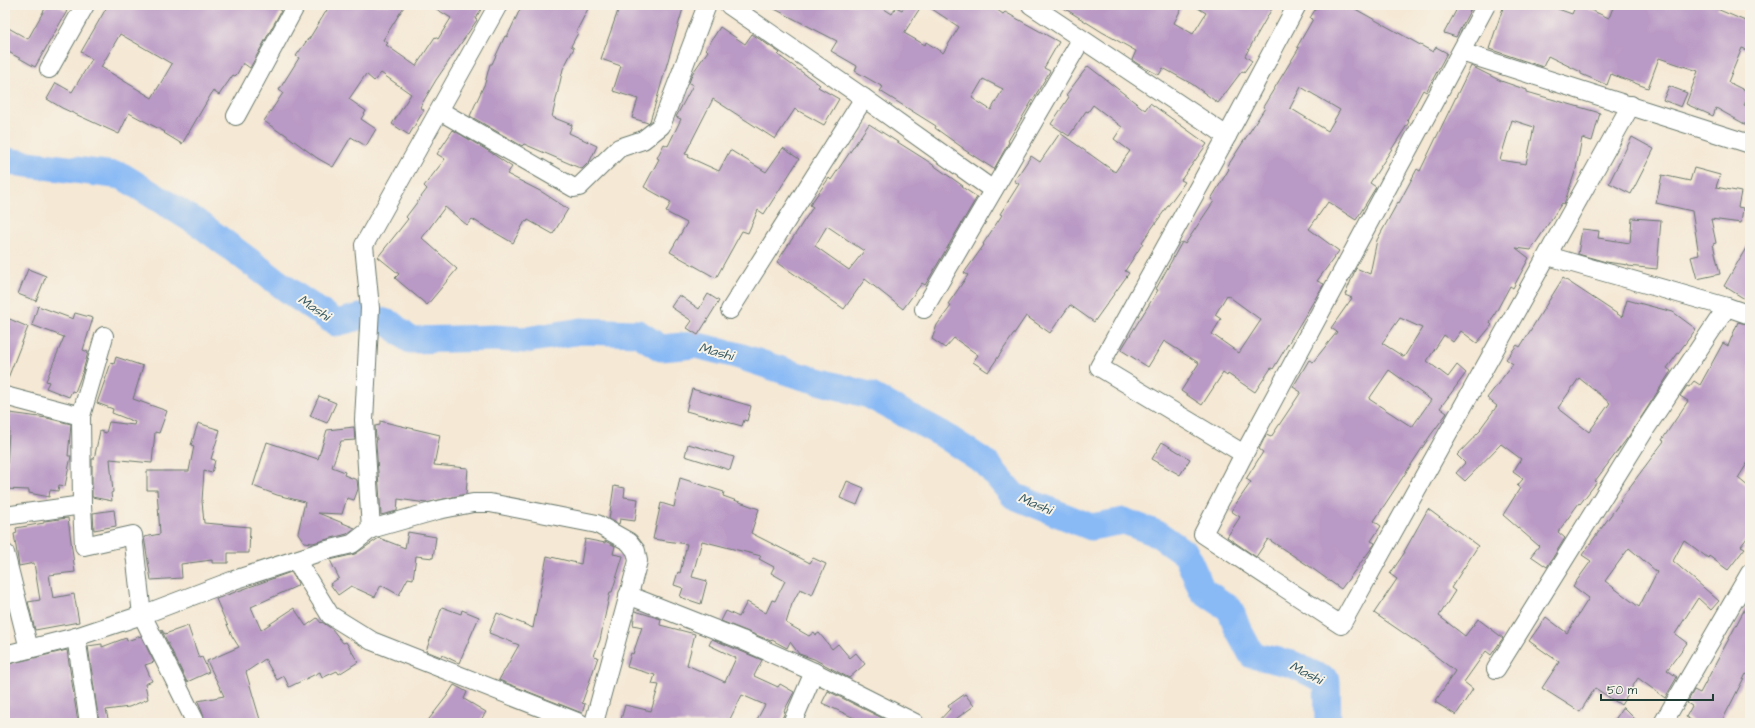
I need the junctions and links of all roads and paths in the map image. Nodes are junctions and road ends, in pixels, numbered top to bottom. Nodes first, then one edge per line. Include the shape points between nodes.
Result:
1 (84, 5) edge
2 (296, 5) edge
3 (498, 5) edge
4 (708, 5) edge
5 (729, 5) edge
6 (1031, 5) edge
7 (1297, 5) edge
8 (1486, 5) edge
9 (1081, 40) junction
10 (1461, 52) junction
11 (48, 69) dead end
12 (864, 98) junction
13 (1631, 105) junction
14 (440, 111) junction
15 (236, 116) dead end
16 (1227, 136) junction
17 (1750, 144) edge
18 (993, 190) junction
19 (1548, 256) junction
20 (1727, 306) junction
21 (924, 309) dead end
22 (730, 310) dead end
23 (1750, 315) edge
24 (104, 336) dead end
25 (5, 396) edge
26 (81, 416) junction
27 (1244, 454) junction
28 (82, 505) junction
29 (5, 516) edge
30 (371, 529) junction
31 (5, 553) edge
32 (296, 560) junction
33 (1749, 577) edge
34 (628, 595) junction
35 (142, 615) junction
36 (76, 637) junction
37 (28, 649) junction
38 (5, 655) edge
39 (1496, 669) dead end
40 (814, 672) junction
41 (903, 721) edge
42 (89, 723) edge
43 (196, 723) edge
44 (580, 723) edge
45 (594, 723) edge
46 (792, 723) edge
47 (1663, 723) edge

1 - 11 street
2 - 15 street
3 - 14 street
4 - 14 street via 661,126 643,140 619,148 579,187 574,188
5 - 12 street
6 - 9 street
7 - 16 street
8 - 10 street
9 - 16 street
9 - 18 street
10 - 13 street
10 - 27 street
12 - 18 street
12 - 22 street
13 - 17 street
13 - 19 street
14 - 30 street via 364,245 370,308 364,420
16 - 27 street via 1099,367
18 - 21 street
19 - 20 street
19 - 27 street via 1341,625 1204,534
20 - 23 street
20 - 39 street via 1646,428
24 - 26 street
25 - 26 street
26 - 28 street
28 - 29 street
28 - 35 street via 84,546 134,534
30 - 32 street via 352,544 323,550
30 - 34 street via 473,503 490,503 597,524 629,542 636,552 638,561
31 - 37 street
32 - 35 street via 234,580
32 - 44 street via 330,615 372,641
33 - 47 street
34 - 40 street via 742,640
34 - 45 street
35 - 36 street
35 - 43 street
36 - 37 street
36 - 42 street
37 - 38 street
40 - 41 street
40 - 46 street

